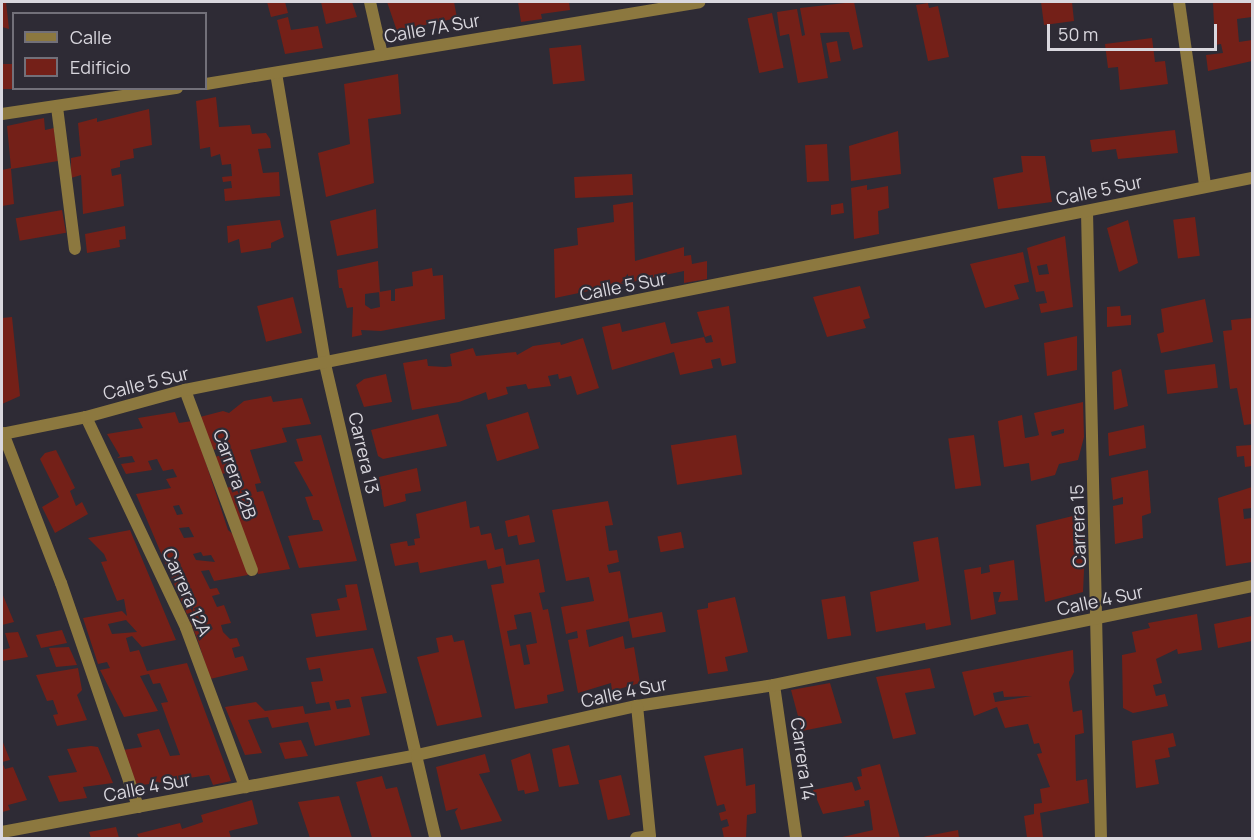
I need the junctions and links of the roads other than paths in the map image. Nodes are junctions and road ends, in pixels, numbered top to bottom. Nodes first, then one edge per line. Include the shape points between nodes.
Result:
1 (370, 2) edge
2 (699, 2) edge
3 (1179, 2) edge
4 (381, 55) junction
5 (276, 73) junction
6 (207, 84) edge
7 (164, 90) edge
8 (57, 107) junction
9 (2, 114) edge
10 (1252, 178) edge
11 (1205, 185) junction
12 (1087, 212) junction
13 (75, 249) dead end
14 (325, 364) junction
15 (185, 390) junction
16 (86, 417) junction
17 (2, 433) edge
18 (252, 570) dead end
19 (1252, 586) edge
20 (1098, 619) junction
21 (774, 685) junction
22 (637, 706) junction
23 (417, 755) junction
24 (245, 787) junction
25 (138, 807) junction
26 (2, 832) edge
27 (435, 838) edge
28 (636, 838) edge
29 (796, 838) edge
30 (1101, 838) edge

1 - 4 street
2 - 4 street, Calle 7A Sur
3 - 11 street
4 - 5 street, Calle 7A Sur
5 - 6 street, Calle 7A Sur
5 - 14 street, Carrera 13
7 - 8 street
8 - 9 street
8 - 13 street
10 - 11 street, Calle 5 Sur
11 - 12 street, Calle 5 Sur
12 - 14 street, Calle 5 Sur
12 - 20 street, Carrera 15
14 - 15 street, Calle 5 Sur
14 - 23 street, Carrera 13
15 - 16 street, Calle 5 Sur
15 - 18 street, Carrera 12B
16 - 17 street, Calle 5 Sur
16 - 24 street, Carrera 12A via 186,628
17 - 25 street via 61,583
19 - 20 street, Calle 4 Sur
20 - 21 street, Calle 4 Sur
20 - 30 street, Carrera 15
21 - 22 street, Calle 4 Sur
21 - 29 street, Carrera 14
22 - 23 street, Calle 4 Sur
22 - 28 street via 650,836
23 - 24 street, Calle 4 Sur
23 - 27 street, Carrera 13
24 - 25 street, Calle 4 Sur
25 - 26 street, Calle 4 Sur

